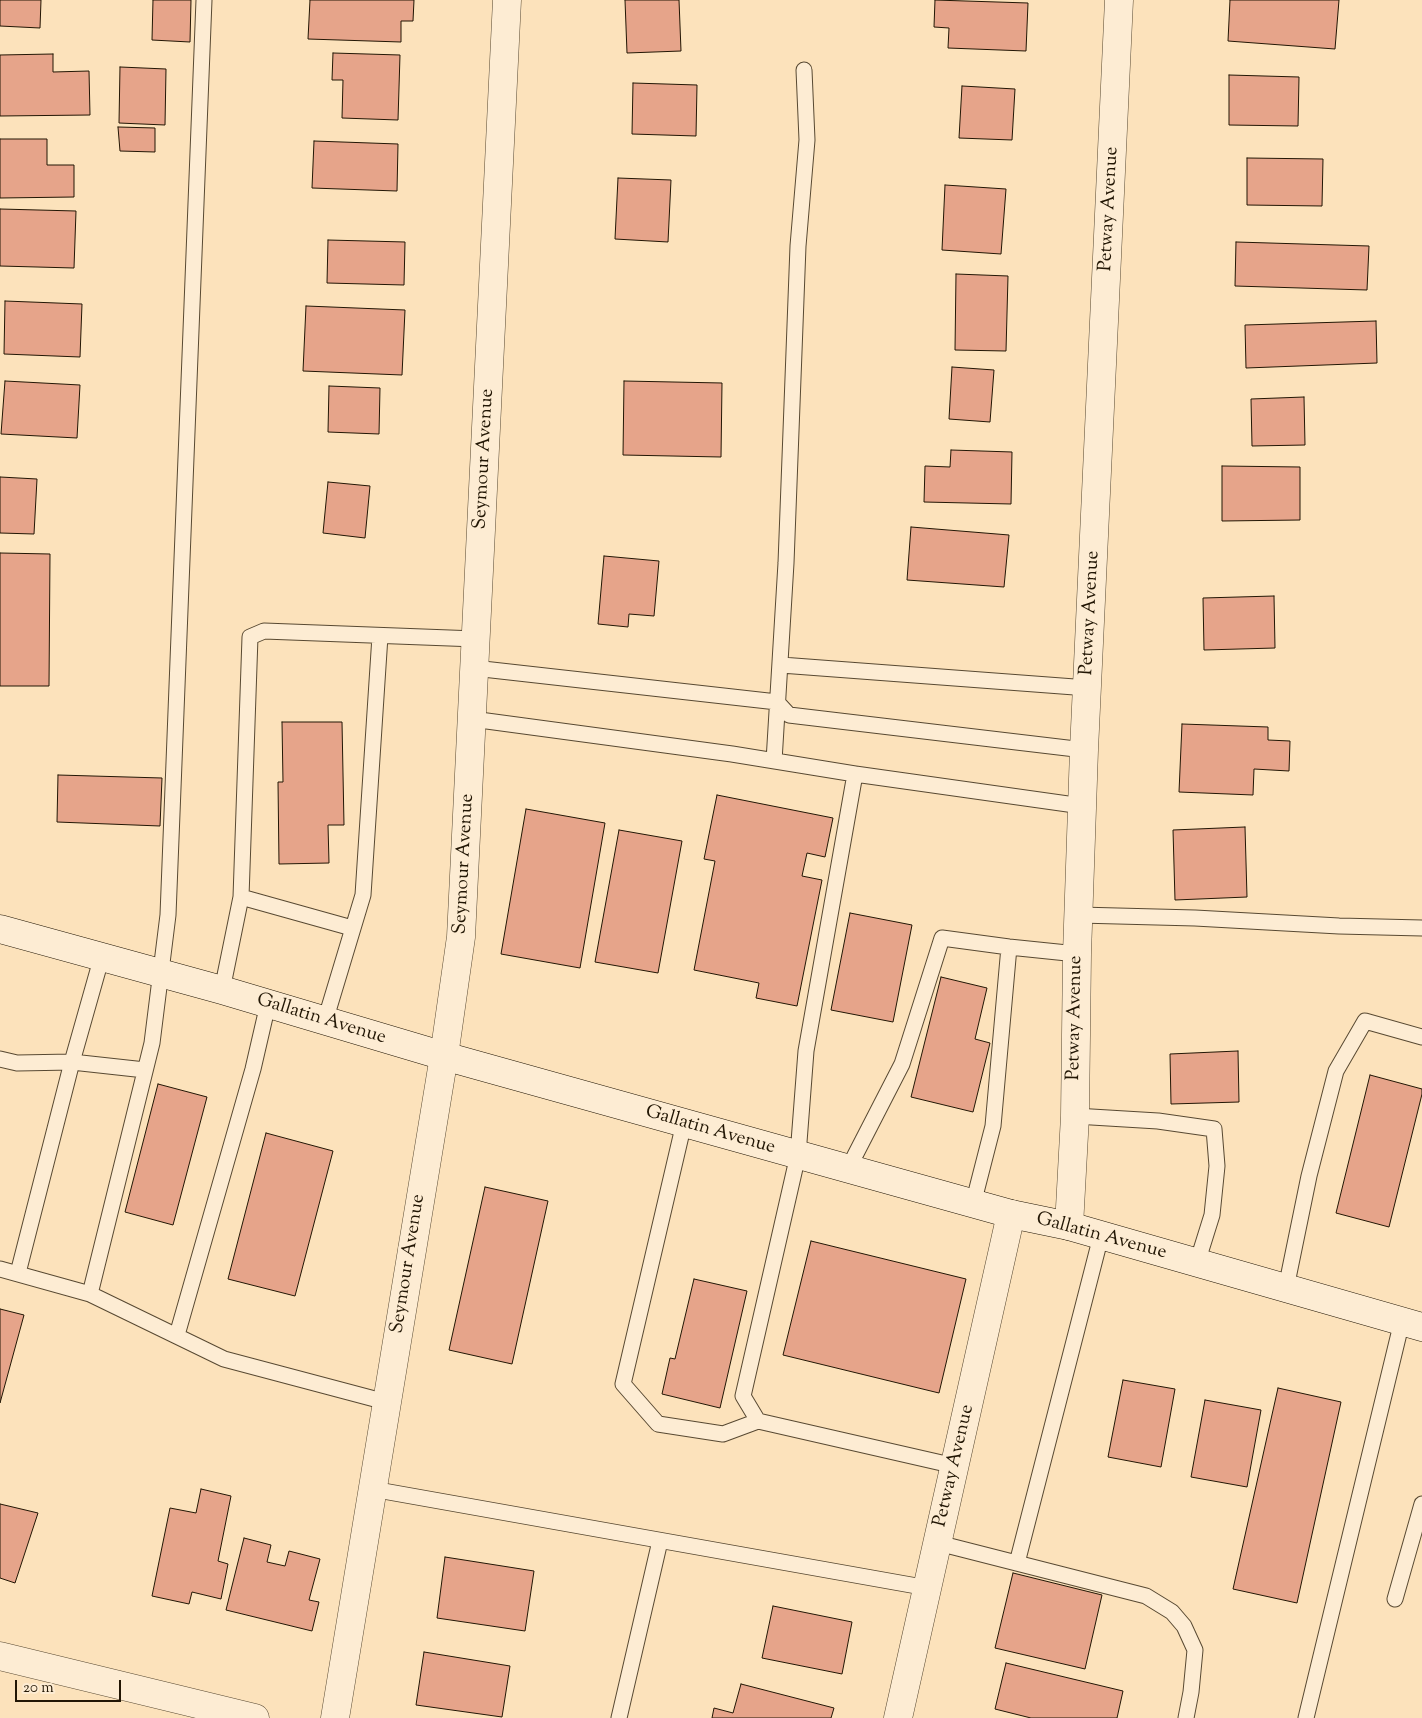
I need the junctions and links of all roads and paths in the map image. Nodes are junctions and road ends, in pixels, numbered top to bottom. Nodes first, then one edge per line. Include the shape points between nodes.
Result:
1 (204, 0) edge
2 (507, 0) edge
3 (1119, 0) edge
4 (804, 70) dead end
5 (380, 636) junction
6 (476, 639) junction
7 (780, 665) junction
8 (474, 668) junction
9 (1088, 688) junction
10 (777, 702) junction
11 (472, 720) junction
12 (1084, 750) junction
13 (774, 761) junction
14 (855, 774) junction
15 (1082, 806) junction
16 (241, 896) junction
17 (1079, 914) junction
18 (352, 928) junction
19 (1422, 928) edge
20 (0, 929) edge
21 (1009, 947) junction
22 (1077, 954) junction
23 (102, 956) junction
24 (162, 974) junction
25 (222, 990) junction
26 (268, 1004) junction
27 (325, 1021) junction
28 (1422, 1037) edge
29 (444, 1056) junction
30 (0, 1059) edge
31 (72, 1062) junction
32 (145, 1070) junction
33 (1075, 1116) junction
34 (684, 1123) junction
35 (798, 1155) junction
36 (848, 1169) junction
37 (973, 1204) junction
38 (1012, 1214) junction
39 (1069, 1226) junction
40 (1102, 1236) junction
41 (1197, 1263) junction
42 (0, 1268) edge
43 (18, 1273) junction
44 (1286, 1288) junction
45 (90, 1294) junction
46 (1412, 1324) edge
47 (177, 1335) junction
48 (386, 1402) junction
49 (758, 1422) junction
50 (955, 1466) junction
51 (372, 1489) junction
52 (1422, 1504) edge
53 (660, 1541) junction
54 (938, 1543) junction
55 (1017, 1563) junction
56 (928, 1588) junction
57 (1396, 1599) dead end
58 (0, 1656) edge
59 (255, 1718) edge
60 (335, 1718) edge
61 (619, 1718) edge
62 (898, 1718) edge
63 (1186, 1718) edge
64 (1306, 1718) edge

1 - 24 lane via 168,915
2 - 6 street, Seymour Avenue
3 - 9 street, Petway Avenue
4 - 7 lane via 807,140 798,246
5 - 6 lane
5 - 16 lane via 264,632 250,637
5 - 18 lane via 363,895
6 - 8 street, Seymour Avenue
7 - 9 lane
7 - 10 lane
8 - 10 lane
8 - 11 street, Seymour Avenue
9 - 12 street, Petway Avenue
10 - 12 lane via 789,715
10 - 13 lane
11 - 13 lane
11 - 29 street, Seymour Avenue via 462,936
12 - 15 street, Petway Avenue
13 - 14 lane
14 - 15 lane
14 - 35 lane via 806,1051
15 - 17 street, Petway Avenue
16 - 18 lane
16 - 25 lane
17 - 19 lane
17 - 22 street, Petway Avenue
18 - 27 lane
20 - 23 street, Gallatin Avenue
21 - 22 lane
21 - 36 lane via 942,938 902,1064
21 - 37 lane via 993,1126
22 - 33 street, Petway Avenue
23 - 24 street, Gallatin Avenue
23 - 31 lane
24 - 25 street, Gallatin Avenue
24 - 32 lane
25 - 26 street, Gallatin Avenue
26 - 27 street, Gallatin Avenue
26 - 47 lane via 253,1069
27 - 29 street, Gallatin Avenue
28 - 44 lane via 1364,1021 1336,1071 1309,1176
29 - 34 street, Gallatin Avenue
29 - 48 street, Seymour Avenue
30 - 31 lane via 17,1063
31 - 32 lane
31 - 43 lane
32 - 45 lane
33 - 39 street, Petway Avenue
33 - 41 lane via 1158,1121 1214,1129 1217,1166 1212,1215
34 - 35 street, Gallatin Avenue
34 - 49 lane via 623,1384 658,1424 723,1434
35 - 36 street, Gallatin Avenue
35 - 49 lane via 742,1396
36 - 37 street, Gallatin Avenue
37 - 38 street, Gallatin Avenue
38 - 39 street, Gallatin Avenue
38 - 50 street, Petway Avenue
39 - 40 street, Gallatin Avenue
40 - 41 street, Gallatin Avenue
40 - 55 lane
41 - 44 street, Gallatin Avenue
42 - 43 lane
43 - 45 lane
44 - 46 street, Gallatin Avenue
45 - 47 lane
46 - 64 lane
47 - 48 lane via 224,1359
48 - 51 street, Seymour Avenue
49 - 50 lane
50 - 54 street, Petway Avenue
51 - 53 lane
51 - 60 street, Seymour Avenue
52 - 57 lane
53 - 56 lane
53 - 61 lane
54 - 55 lane
54 - 56 street, Petway Avenue
55 - 63 lane via 1146,1596 1172,1612 1184,1626 1195,1650
56 - 62 street, Petway Avenue
58 - 59 street

